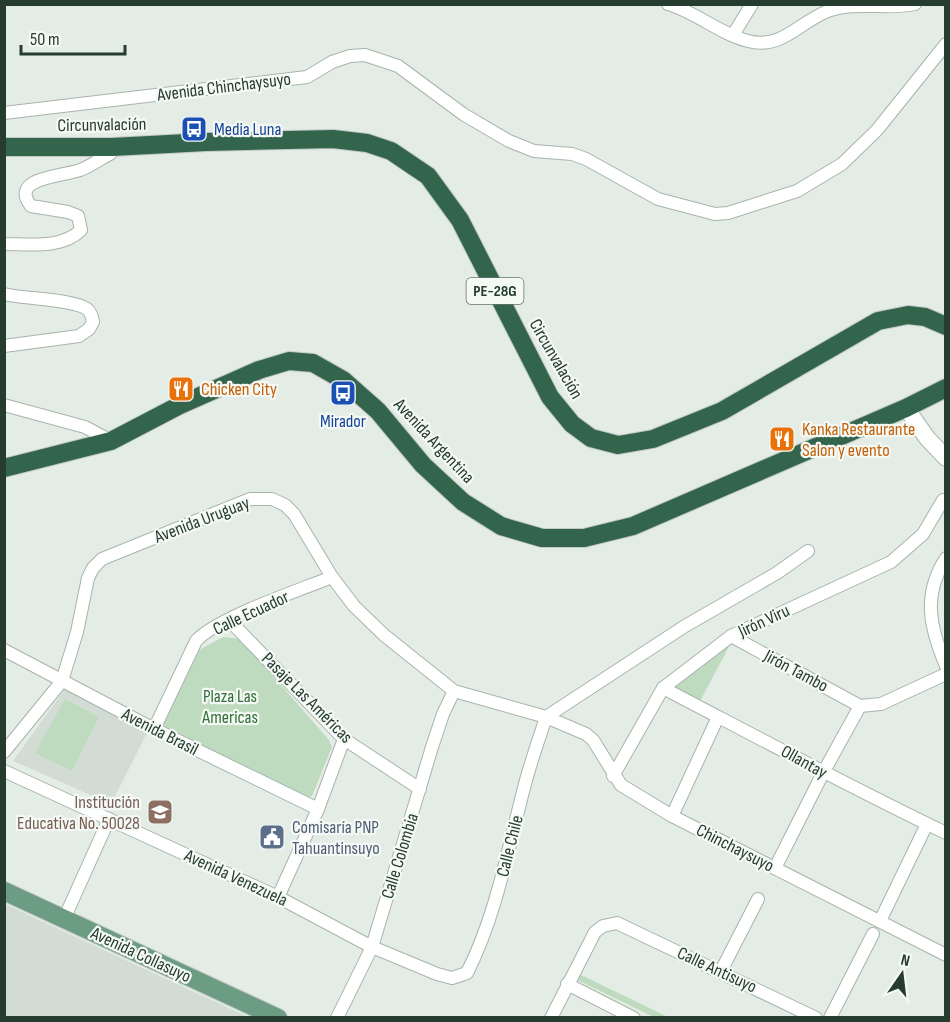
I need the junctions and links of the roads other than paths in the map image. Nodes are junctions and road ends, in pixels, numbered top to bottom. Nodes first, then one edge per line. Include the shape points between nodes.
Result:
1 (668, 4) edge
2 (743, 4) edge
3 (752, 4) edge
4 (915, 4) edge
5 (742, 20) junction
6 (733, 35) junction
7 (945, 44) edge
8 (4, 113) edge
9 (4, 147) edge
10 (112, 147) junction
11 (4, 244) edge
12 (4, 294) edge
13 (945, 326) edge
14 (4, 346) edge
15 (945, 388) edge
16 (4, 405) edge
17 (906, 408) junction
18 (111, 441) junction
19 (945, 458) edge
20 (4, 468) edge
21 (943, 500) dead end
22 (808, 551) dead end
23 (945, 558) edge
24 (332, 577) junction
25 (229, 620) junction
26 (731, 636) junction
27 (4, 650) edge
28 (945, 666) edge
29 (945, 674) edge
30 (62, 681) junction
31 (663, 688) junction
32 (454, 691) junction
33 (860, 706) junction
34 (546, 717) junction
35 (718, 717) junction
36 (154, 729) junction
37 (344, 739) junction
38 (4, 752) edge
39 (4, 771) edge
40 (823, 773) junction
41 (614, 776) junction
42 (420, 789) junction
43 (318, 809) junction
44 (672, 816) junction
45 (109, 819) junction
46 (927, 824) junction
47 (945, 833) edge
48 (775, 868) junction
49 (4, 891) edge
50 (278, 897) junction
51 (759, 899) dead end
52 (64, 919) junction
53 (880, 921) junction
54 (873, 934) dead end
55 (372, 946) junction
56 (945, 955) edge
57 (720, 971) junction
58 (467, 973) joint
59 (567, 984) junction
60 (278, 1017) edge
61 (337, 1017) edge
62 (551, 1017) edge
63 (634, 1017) edge
64 (816, 1017) edge
65 (830, 1017) edge

1 - 6 street
2 - 5 street
3 - 5 street
4 - 6 street via 835,9 779,40 765,43
5 - 6 street
7 - 8 street, Avenida Chinchaysuyo via 877,130 842,164 797,190 715,214 658,199 572,154 534,151 509,141 463,114 398,66 366,55 332,62 307,77
9 - 10 highway, Circunvalación / PE-28G
10 - 11 street via 110,154 80,170 39,180 26,191 26,200 32,206 78,216 81,230 73,238 44,244
10 - 13 highway, Circunvalación / PE-28G via 333,139 367,142 391,151 428,176 460,220 550,398 572,424 591,438 618,445 653,439 722,411 878,321 908,315
12 - 14 street via 85,308 93,322 79,336
15 - 17 highway
16 - 18 street via 85,427
17 - 18 highway, Avenida Argentina via 633,526 584,538 542,538 501,526 463,502 423,465 378,411 343,380 313,363 289,360 259,370
17 - 19 street
18 - 20 highway, Avenida Argentina
21 - 26 street, Jirón Viru via 923,534 891,562
22 - 34 street
23 - 28 street via 931,595 933,637
24 - 25 street, Calle Ecuador
24 - 30 street, Avenida Uruguay via 285,505 272,499 250,498 102,559 88,578
24 - 32 street, Avenida Uruguay via 384,635
25 - 36 street, Calle Ecuador via 196,641
25 - 37 street, Pasaje Las Américas
26 - 31 street, Jirón Viru
26 - 33 street, Jirón Tambo
27 - 30 street, Avenida Brasil
29 - 33 street via 881,704
30 - 36 street, Avenida Brasil
30 - 38 street, Avenida Uruguay
31 - 35 street, Ollantay
31 - 41 street, Jirón Viru
32 - 34 street, Avenida Uruguay
32 - 42 street, Calle Colombia
33 - 40 street
34 - 41 street, Chinchaysuyo via 593,740
34 - 58 street, Calle Chile via 490,919
35 - 40 street, Ollantay
35 - 44 street
36 - 43 street, Avenida Brasil
37 - 42 street, Pasaje Las Américas
37 - 43 street
39 - 45 street, Avenida Venezuela
40 - 46 street, Ollantay
40 - 48 street
41 - 44 street, Chinchaysuyo via 621,785
42 - 55 street, Calle Colombia
43 - 50 street
44 - 48 street, Chinchaysuyo
45 - 50 street, Avenida Venezuela
45 - 52 street
46 - 47 street, Ollantay
46 - 53 street
48 - 53 street, Chinchaysuyo
49 - 52 main road, Avenida Collasuyo
50 - 55 street, Avenida Venezuela
51 - 57 street
52 - 60 main road, Avenida Collasuyo
53 - 56 street, Chinchaysuyo
54 - 65 street
55 - 58 street, Avenida Venezuela via 437,974 452,978
55 - 61 street, Calle Colombia
57 - 59 street, Calle Antisuyo via 617,923 595,932
57 - 64 street, Calle Antisuyo
59 - 62 street
59 - 63 street

